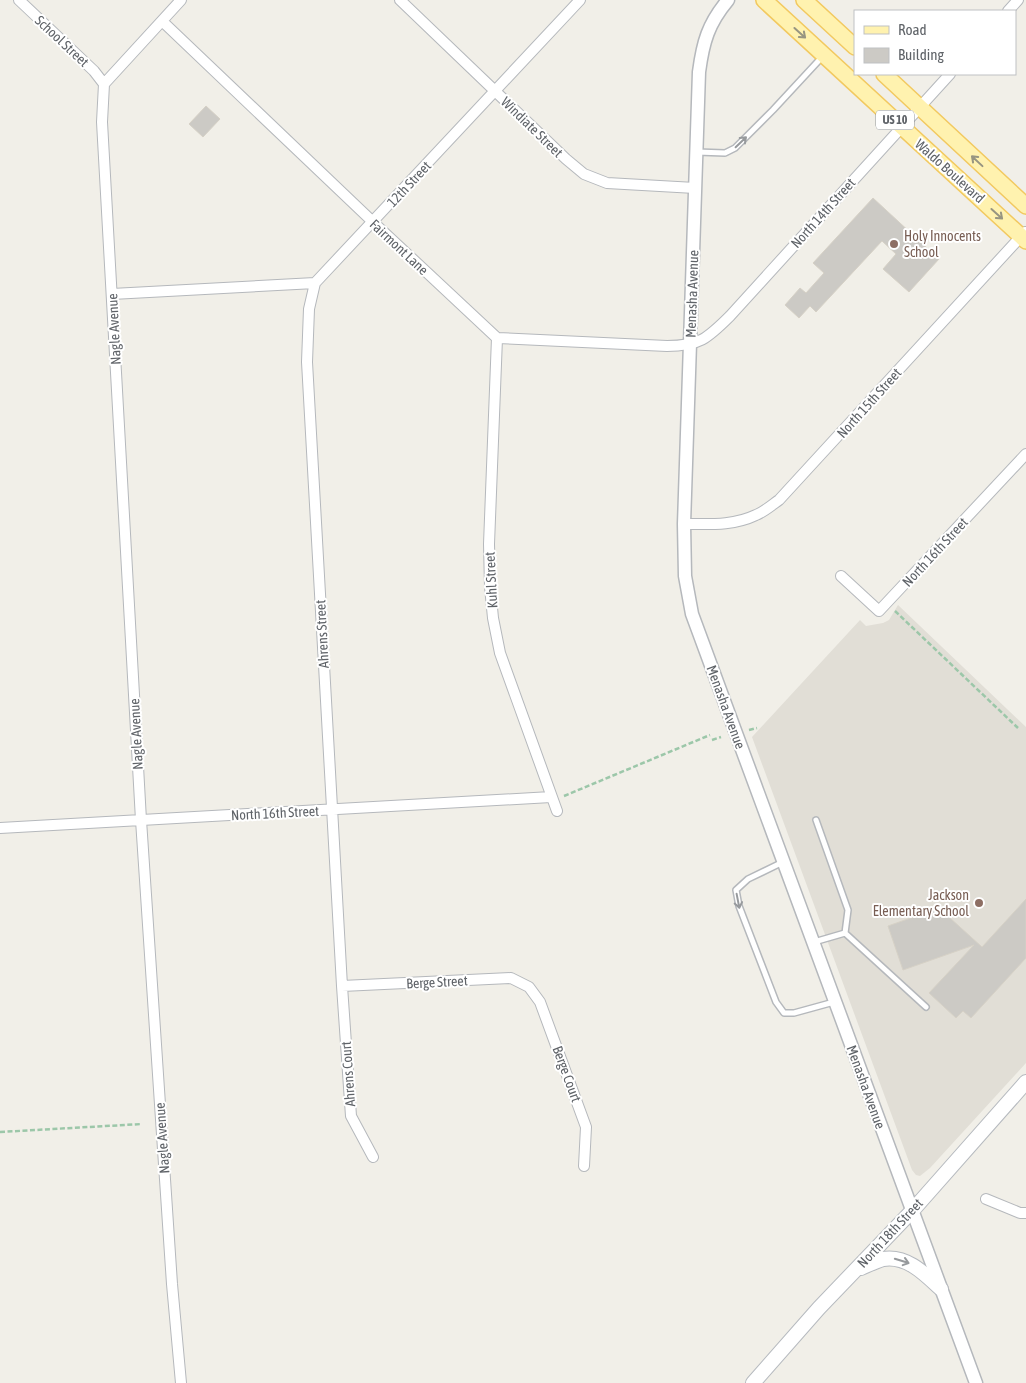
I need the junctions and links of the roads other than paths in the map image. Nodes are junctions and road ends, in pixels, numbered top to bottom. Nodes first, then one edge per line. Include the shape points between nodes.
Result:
1 (19, 0) edge
2 (182, 0) edge
3 (400, 0) edge
4 (580, 0) edge
5 (728, 0) edge
6 (764, 0) edge
7 (804, 0) edge
8 (1018, 0) edge
9 (1009, 10) edge
10 (162, 21) junction
11 (854, 46) edge
12 (824, 55) junction
13 (885, 75) edge
14 (949, 75) edge
15 (104, 84) junction
16 (495, 91) junction
17 (920, 107) junction
18 (902, 127) junction
19 (696, 152) junction
20 (695, 188) junction
21 (1026, 206) edge
22 (373, 222) junction
23 (1024, 236) edge
24 (315, 284) junction
25 (112, 294) junction
26 (497, 338) junction
27 (690, 344) junction
28 (1026, 454) edge
29 (684, 524) junction
30 (841, 576) dead end
31 (551, 797) junction
32 (332, 810) junction
33 (556, 811) dead end
34 (141, 820) junction
35 (816, 820) dead end
36 (0, 828) edge
37 (783, 862) junction
38 (845, 933) junction
39 (813, 943) junction
40 (342, 986) junction
41 (529, 987) joint
42 (835, 1002) junction
43 (926, 1007) dead end
44 (1026, 1082) edge
45 (373, 1157) dead end
46 (584, 1166) dead end
47 (986, 1199) dead end
48 (912, 1211) junction
49 (1026, 1213) edge
50 (856, 1271) junction
51 (941, 1289) junction
52 (180, 1383) edge
53 (753, 1383) edge
54 (976, 1383) edge

1 - 15 street, School Street
2 - 10 street
3 - 16 street, Windiate Street
4 - 16 street, 12th Street
5 - 19 street, Menasha Avenue via 711,23 704,41
6 -> 12 main road, Waldo Boulevard / US 10
7 - 11 main road
8 - 9 street
10 - 15 street
10 - 22 street, Fairmont Lane
12 - 18 main road, Waldo Boulevard / US 10
19 -> 12 lane via 725,153 734,148
13 - 17 main road, Waldo Boulevard / US 10
14 - 17 street, North 14th Street
15 - 25 street, Nagle Avenue via 102,122
16 - 20 street, Windiate Street via 566,160 593,179 607,183
16 - 22 street, 12th Street
17 - 18 street, North 14th Street
21 -> 17 main road, Waldo Boulevard / US 10
18 -> 23 main road, Waldo Boulevard / US 10
18 - 27 street, North 14th Street via 721,325 705,339
19 - 20 street, Menasha Avenue
20 - 27 street, Menasha Avenue
22 - 24 street, 12th Street
22 - 26 street, Fairmont Lane
23 - 29 street, North 15th Street via 779,500 758,515 739,522
24 - 25 street
24 - 32 street, Ahrens Street via 309,309 306,362
25 - 34 street, Nagle Avenue
26 - 27 street via 667,346
26 - 31 street, Kuhl Street via 489,544 493,618 500,653
27 - 29 street, Menasha Avenue
28 - 30 street, North 16th Street via 879,611
29 - 37 street, Menasha Avenue via 685,576 692,614
31 - 32 street, North 16th Street
31 - 33 street, Kuhl Street
32 - 34 street, North 16th Street
32 - 40 street, Ahrens Street
34 - 36 street, North 16th Street
34 - 52 street, Nagle Avenue
35 - 38 lane via 848,910
37 - 39 street, Menasha Avenue
37 -> 42 lane via 748,879 736,890 739,906 776,1002 784,1013
38 - 39 lane
38 - 43 lane
39 - 42 street, Menasha Avenue
40 - 41 street, Berge Street via 511,978
40 - 45 street, Ahrens Court via 351,1116
41 - 46 street, Berge Court via 540,1002 586,1127
42 - 48 street, Menasha Avenue
44 - 48 main road, North 18th Street
47 - 49 street
48 - 50 main road, North 18th Street
48 - 51 street, Menasha Avenue
50 -> 51 main road via 882,1259 896,1259 908,1263
50 - 53 main road, North 18th Street
51 - 54 street, Menasha Avenue

